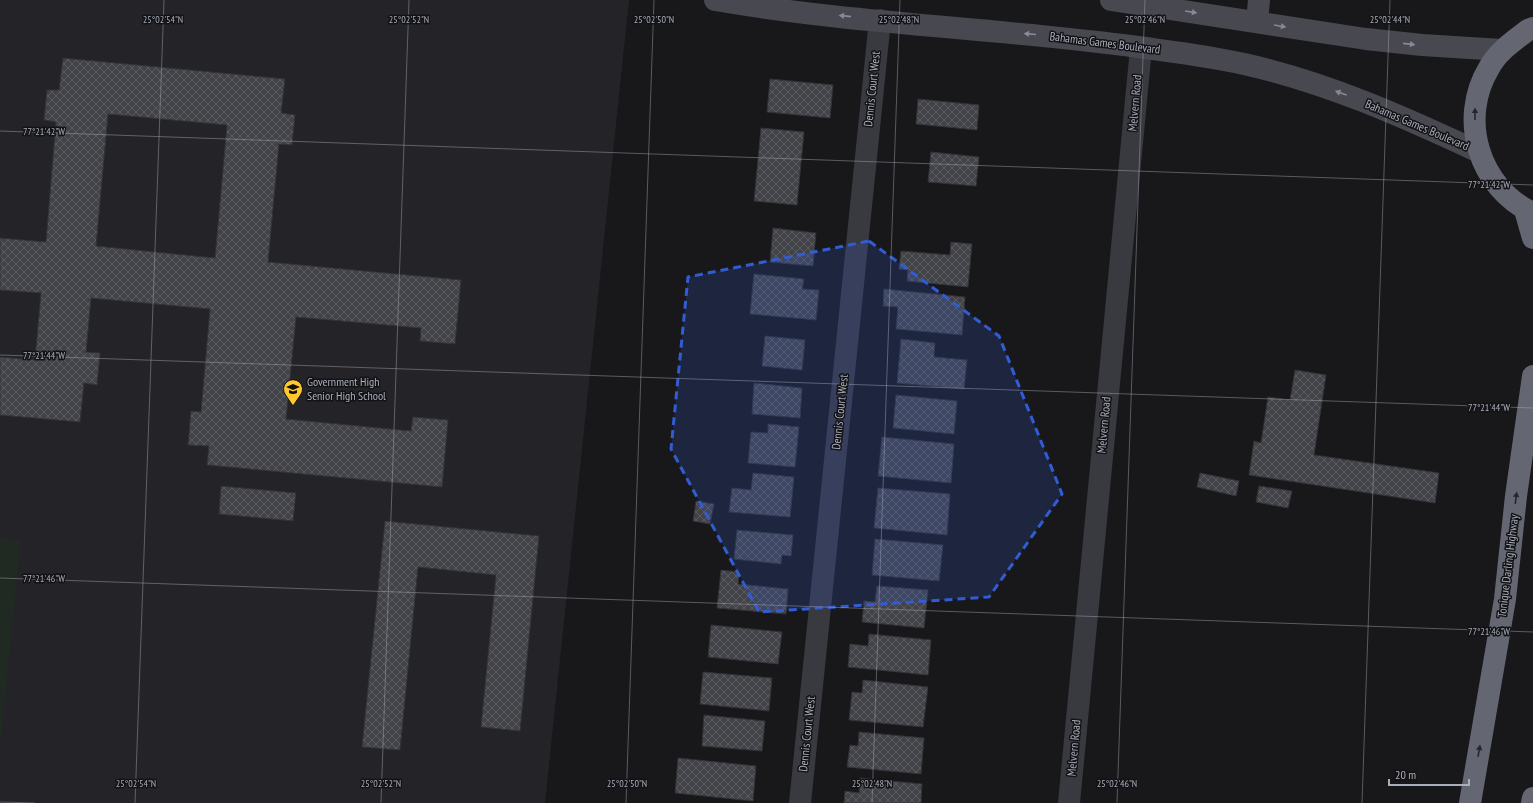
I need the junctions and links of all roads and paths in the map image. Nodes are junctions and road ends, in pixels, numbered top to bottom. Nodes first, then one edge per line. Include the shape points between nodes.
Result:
1 (715, 0) edge
2 (1111, 0) edge
3 (1259, 0) edge
4 (880, 20) junction
5 (1257, 22) junction
6 (1533, 28) edge
7 (1141, 48) junction
8 (1502, 50) junction
9 (1479, 152) junction
10 (1529, 211) edge
11 (1533, 238) edge
12 (1533, 376) edge
13 (1533, 798) edge
14 (800, 803) edge
15 (1069, 803) edge
16 (1470, 803) edge
17 (1532, 803) edge

4 -> 1 main road, Bahamas Games Boulevard
2 -> 5 main road
3 - 5 main road
7 -> 4 main road, Bahamas Games Boulevard via 1087,40
4 - 14 street, Dennis Court West
5 -> 8 main road via 1366,40
6 - 8 highway
9 -> 7 main road, Bahamas Games Boulevard via 1388,111 1294,76 1218,58
7 - 15 street, Melvern Road
9 -> 8 highway via 1475,134 1475,107 1489,67
9 - 10 highway via 1495,184 1509,198
10 - 11 highway
16 -> 12 highway, Tonique Darling Highway via 1505,599
13 - 17 highway

